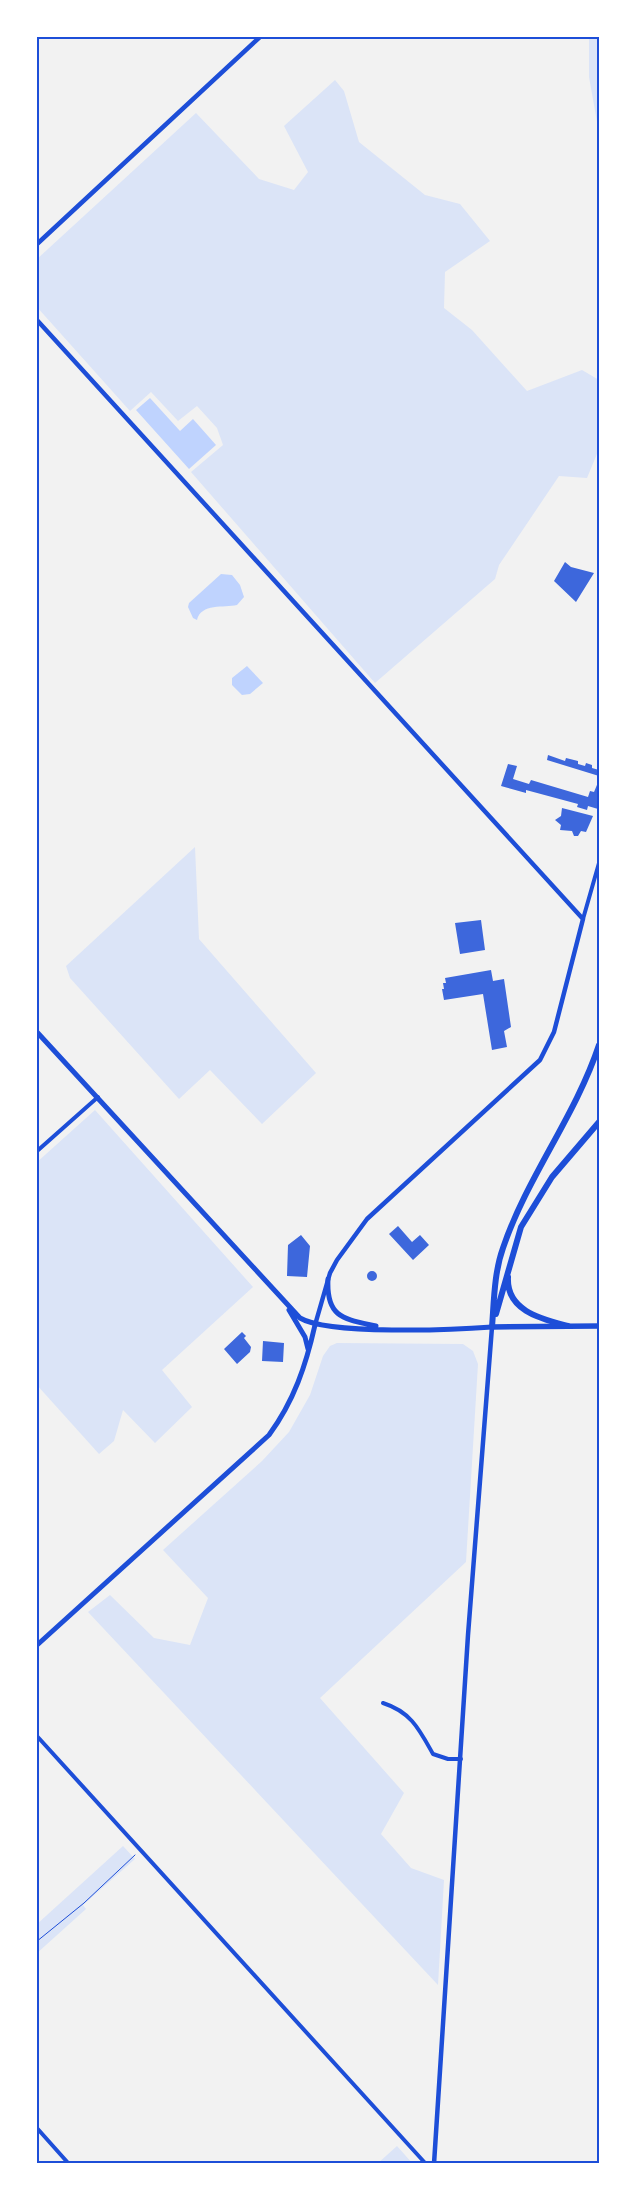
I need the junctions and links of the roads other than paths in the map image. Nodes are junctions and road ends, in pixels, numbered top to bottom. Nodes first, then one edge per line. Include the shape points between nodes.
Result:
1 (261, 36) edge
2 (36, 245) edge
3 (36, 319) edge
4 (599, 863) edge
5 (583, 919) junction
6 (36, 1031) edge
7 (599, 1045) edge
8 (98, 1097) junction
9 (599, 1122) edge
10 (36, 1152) edge
11 (510, 1261) junction
12 (328, 1279) junction
13 (284, 1303) junction
14 (315, 1325) junction
15 (568, 1326) junction
16 (599, 1326) edge
17 (492, 1327) junction
18 (391, 1329) junction
19 (308, 1355) junction
20 (36, 1646) edge
21 (383, 1703) dead end
22 (36, 1735) edge
23 (461, 1759) junction
24 (36, 2128) edge
25 (69, 2164) edge
26 (426, 2164) edge
27 (434, 2164) edge

1 - 2 street
3 - 5 street
4 - 5 street
5 - 12 street via 554,1032 540,1060 367,1218 337,1260
6 - 8 main road
7 - 17 highway via 571,1114 524,1201 502,1250
8 - 10 street
8 - 13 main road
9 - 11 highway via 534,1202 521,1227
11 - 15 highway via 509,1293 517,1304 526,1312
11 - 17 highway
12 - 14 street
12 - 18 main road via 330,1303 340,1317
13 - 14 main road via 300,1318
13 - 19 main road via 306,1337
14 - 18 main road
14 - 19 main road
15 - 16 main road
15 - 17 main road
17 - 18 main road
17 - 23 street
19 - 20 main road via 294,1396 269,1435
21 - 23 street via 399,1708 417,1726 432,1754
22 - 26 street
23 - 27 street
24 - 25 street

